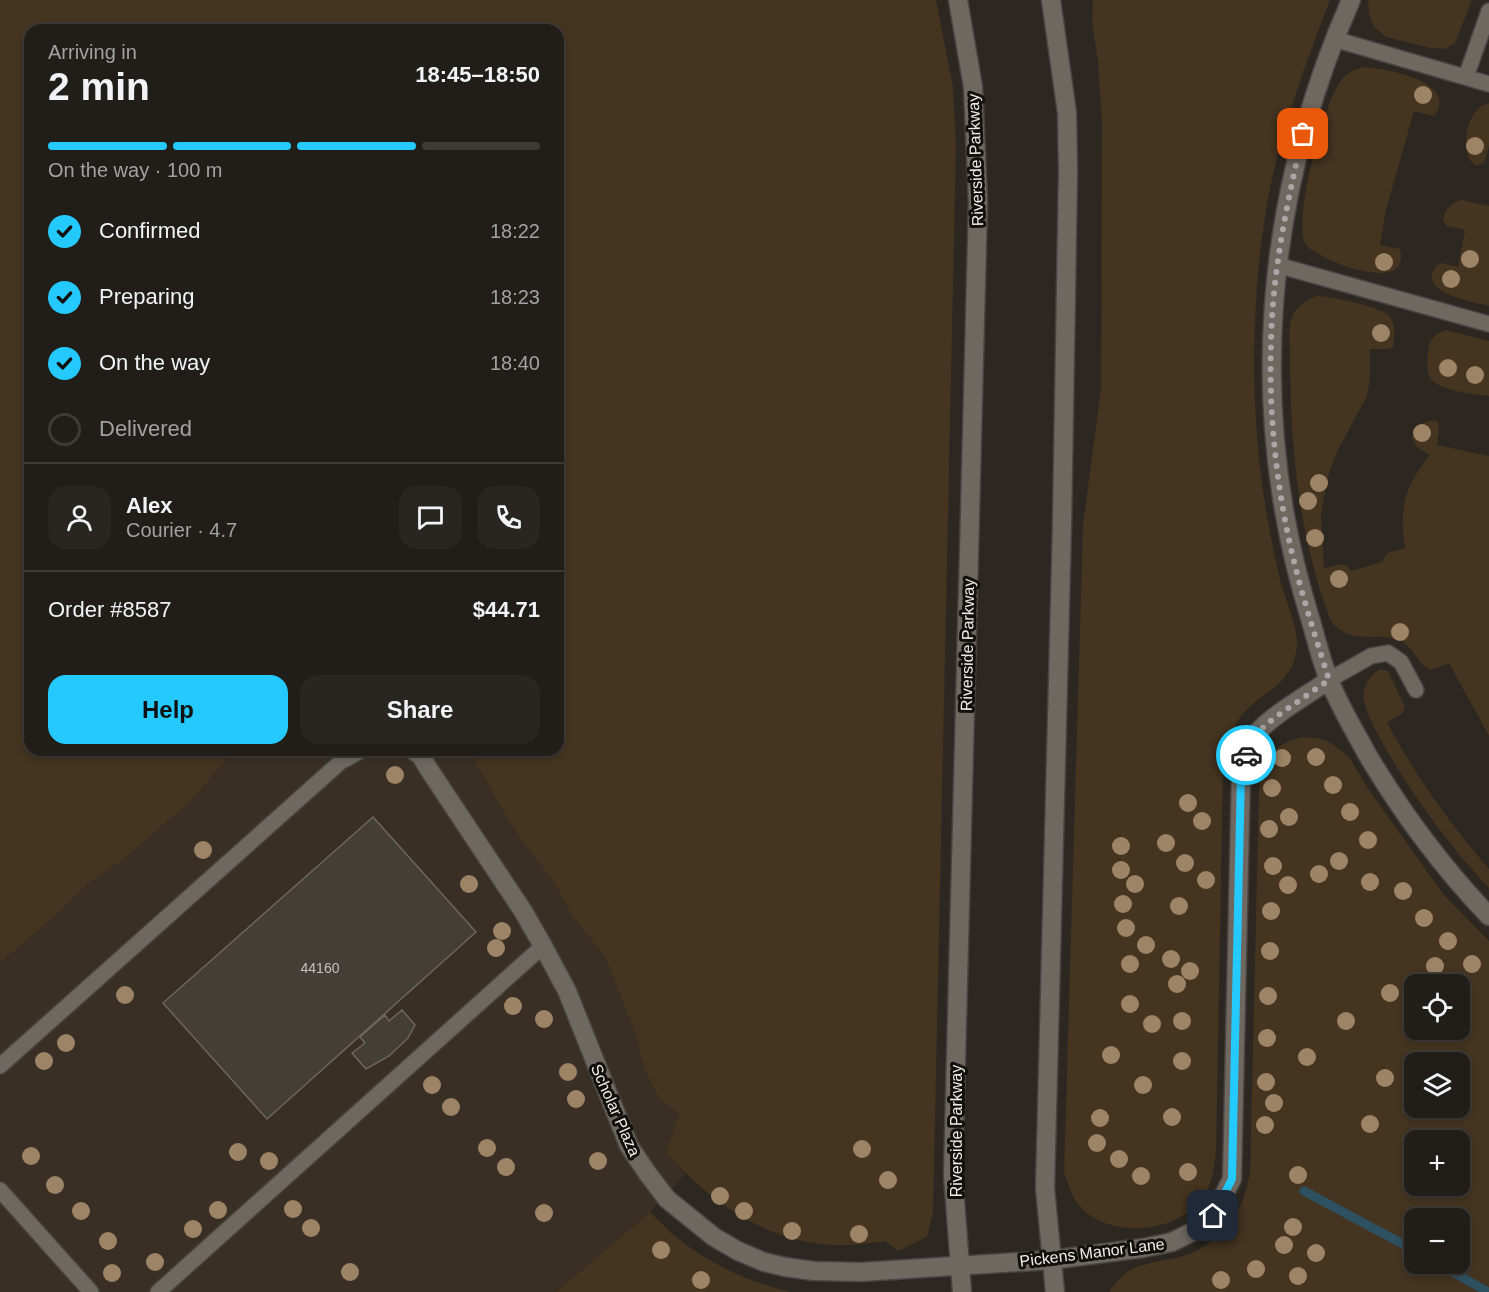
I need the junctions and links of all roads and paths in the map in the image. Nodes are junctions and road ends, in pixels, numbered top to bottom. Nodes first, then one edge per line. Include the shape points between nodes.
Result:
1 (958, 0) edge
2 (1051, 0) edge
3 (1351, 0) edge
4 (1489, 11) edge
5 (1334, 39) junction
6 (1466, 77) junction
7 (1489, 84) edge
8 (1277, 265) junction
9 (1489, 324) edge
10 (1329, 680) junction
11 (1416, 690) dead end
12 (350, 756) edge
13 (421, 756) edge
14 (1489, 916) edge
15 (543, 946) junction
16 (0, 1066) edge
17 (0, 1190) edge
18 (1051, 1260) junction
19 (959, 1266) junction
20 (91, 1292) edge
21 (158, 1292) edge
22 (962, 1292) edge
23 (1055, 1292) edge

1 - 19 street, Riverside Parkway via 973,87 978,202 953,1175
2 - 18 street via 1067,113 1068,172 1045,1188
3 - 5 street
4 - 6 lane
5 - 6 lane
5 - 8 street via 1303,134
6 - 7 lane
8 - 9 lane
8 - 10 street via 1270,345 1272,421 1287,534
10 - 11 lane via 1371,656 1388,653 1401,662
10 - 14 street via 1372,762 1419,834
10 - 18 street, Pickens Manor Lane via 1257,733 1241,773 1232,1179 1225,1196 1213,1216 1172,1242
12 - 16 lane
13 - 15 street, Scholar Plaza
15 - 19 street, Scholar Plaza via 567,991 629,1146 667,1199 714,1237 764,1262 814,1271
15 - 21 lane
17 - 20 lane
18 - 19 street, Pickens Manor Lane
18 - 23 street
19 - 22 street, Riverside Parkway

